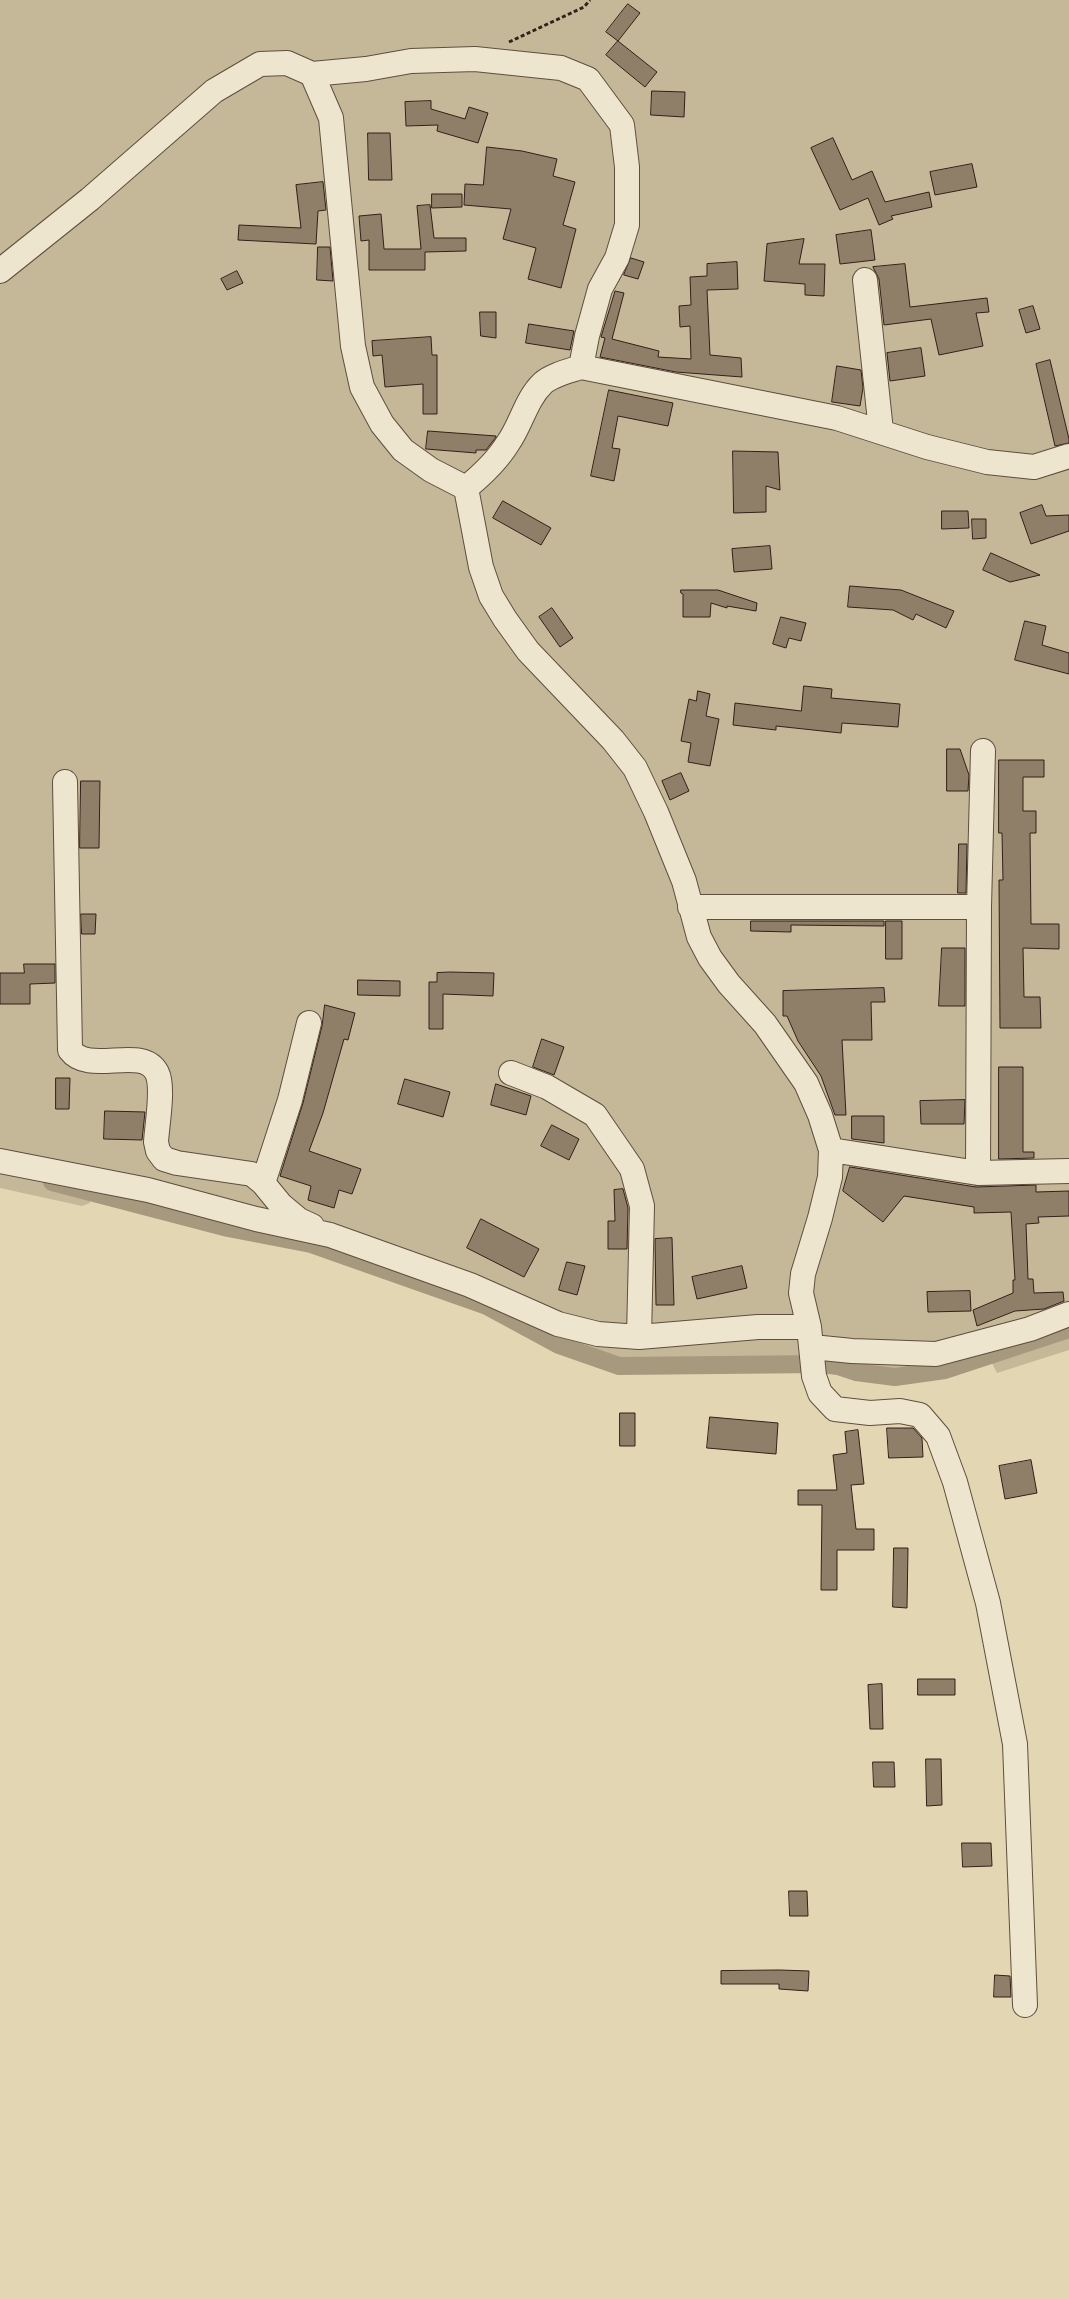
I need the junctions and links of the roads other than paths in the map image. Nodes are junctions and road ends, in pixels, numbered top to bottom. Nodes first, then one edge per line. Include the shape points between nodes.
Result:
1 (312, 74) junction
2 (0, 271) edge
3 (864, 280) dead end
4 (581, 367) junction
5 (881, 431) junction
6 (1069, 456) edge
7 (466, 488) junction
8 (983, 751) dead end
9 (65, 782) dead end
10 (690, 907) junction
11 (979, 907) junction
12 (309, 1023) dead end
13 (511, 1073) dead end
14 (831, 1150) junction
15 (0, 1161) edge
16 (1069, 1171) edge
17 (978, 1173) junction
18 (263, 1183) junction
19 (330, 1235) junction
20 (1069, 1314) edge
21 (639, 1337) junction
22 (812, 1352) junction
23 (1026, 2005) dead end

1 - 2 street via 287,63 260,64 214,91 90,199
1 - 4 street via 411,62 475,59 560,68 588,79 622,125 627,167 627,226 600,289
1 - 7 street via 332,118 353,346 362,387 382,424 404,450 430,470
3 - 5 street
4 - 5 street via 837,418
4 - 7 street via 543,383 508,443 484,473
5 - 6 street via 927,448 987,462 1034,467
7 - 10 street via 481,567 492,596 528,651 608,734 635,768 660,820 684,881
8 - 11 street
9 - 18 street via 70,1050 75,1057 84,1060 134,1060 151,1066 158,1073 156,1142 164,1159 186,1165 241,1171 252,1174
10 - 11 street
10 - 14 street via 699,937 710,958 765,1024 806,1083
11 - 17 street
12 - 18 street via 290,1100
13 - 21 street via 548,1087 595,1115 632,1169 642,1206
14 - 17 street
14 - 22 street via 830,1177 803,1274 801,1293
15 - 19 street via 148,1190
16 - 17 street
18 - 19 street via 299,1220
19 - 21 street via 470,1285 558,1324 598,1334
20 - 22 street via 1030,1329 936,1354
21 - 22 street via 758,1327
22 - 23 street via 820,1393 835,1409 870,1413 900,1411 920,1415 938,1436 955,1482 988,1602 1015,1744

